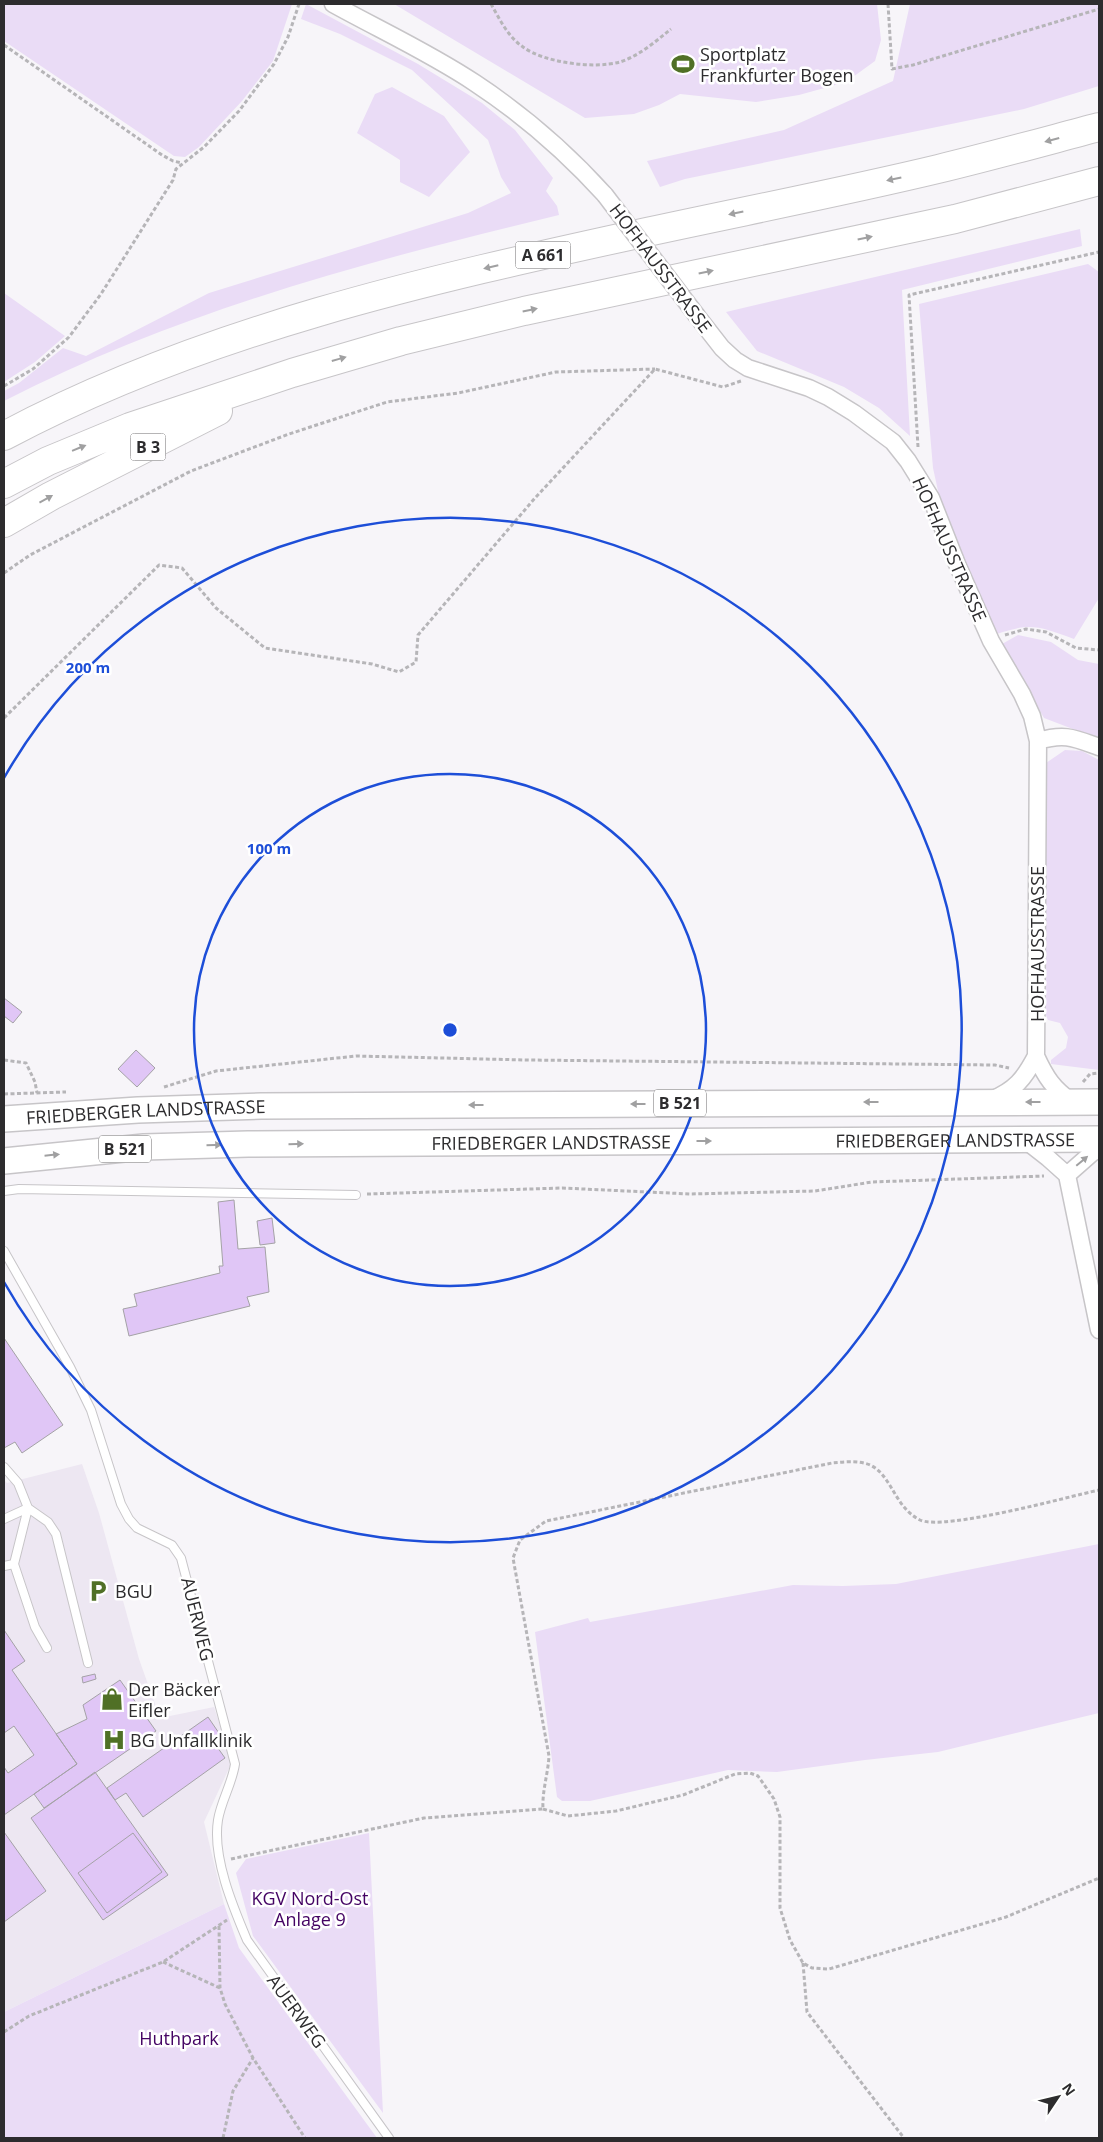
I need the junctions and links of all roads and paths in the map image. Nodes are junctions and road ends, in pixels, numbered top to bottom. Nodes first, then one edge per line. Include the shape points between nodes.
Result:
1 (299, 4) edge
2 (333, 4) edge
3 (491, 4) edge
4 (888, 4) edge
5 (1099, 9) edge
6 (672, 28) dead end
7 (4, 44) edge
8 (1099, 128) edge
9 (182, 163) junction
10 (1099, 182) edge
11 (1099, 252) edge
12 (655, 369) junction
13 (292, 372) junction
14 (763, 374) junction
15 (4, 386) edge
16 (4, 436) edge
17 (921, 479) junction
18 (4, 484) edge
19 (4, 523) edge
20 (4, 572) edge
21 (991, 641) junction
22 (1099, 650) edge
23 (4, 718) edge
24 (1038, 741) junction
25 (1099, 747) edge
26 (1036, 1056) junction
27 (4, 1060) edge
28 (1028, 1072) junction
29 (1099, 1073) edge
30 (161, 1088) dead end
31 (71, 1092) dead end
32 (1077, 1092) junction
33 (36, 1093) junction
34 (4, 1094) edge
35 (985, 1102) junction
36 (1099, 1102) edge
37 (4, 1119) edge
38 (1099, 1139) edge
39 (1025, 1140) junction
40 (1099, 1149) edge
41 (4, 1161) edge
42 (1067, 1175) junction
43 (4, 1191) edge
44 (356, 1195) joint
45 (4, 1251) edge
46 (1099, 1330) edge
47 (4, 1467) edge
48 (1099, 1490) edge
49 (28, 1508) junction
50 (4, 1519) edge
51 (14, 1564) junction
52 (4, 1566) edge
53 (47, 1648) dead end
54 (88, 1663) dead end
55 (543, 1809) junction
56 (220, 1861) junction
57 (1099, 1878) edge
58 (236, 1914) junction
59 (219, 1925) junction
60 (163, 1962) junction
61 (803, 1963) junction
62 (220, 1988) junction
63 (4, 2032) edge
64 (253, 2058) junction
65 (223, 2138) edge
66 (304, 2138) edge
67 (389, 2138) edge
68 (904, 2138) edge

1 - 9 path via 288,37 274,64 239,111 190,160
2 - 14 street, HOFHAUSSTRASSE, bridge via 440,62 508,106 587,175 605,195 722,348 735,360
3 - 6 path via 505,28 523,47 549,58 582,66 620,62 647,48
4 - 5 path via 892,69
7 - 9 path via 162,155
8 -> 16 highway, A 661 via 938,169 408,286 206,349 117,383
9 - 15 path via 101,294 69,337 33,369
13 -> 10 highway via 524,311 955,219
11 - 17 path via 909,295
12 - 14 path via 723,387
12 - 20 path via 556,372 458,393 387,402 191,471 30,555
12 - 23 path via 535,498 418,635 416,662 399,672 372,664 265,648 216,608 182,568 159,565
18 -> 13 highway via 48,461 130,427
19 -> 13 highway, B 3 via 50,496
14 - 17 street, HOFHAUSSTRASSE via 809,388 854,412 893,442
17 - 21 street, HOFHAUSSTRASSE
21 - 22 path via 1026,629 1046,632 1076,648
21 - 24 street, HOFHAUSSTRASSE via 1022,694
24 - 25 street via 1056,736
24 - 26 street, HOFHAUSSTRASSE
26 - 28 street, HOFHAUSSTRASSE
26 - 32 street, HOFHAUSSTRASSE via 1055,1089
27 - 33 path via 26,1063 35,1082
28 - 30 path via 994,1065 356,1056 216,1071
28 - 35 street, HOFHAUSSTRASSE via 1006,1094
29 - 32 path via 1090,1074
31 - 33 path
32 -> 35 main road, FRIEDBERGER LANDSTRASSE / B 521
32 - 36 main road, FRIEDBERGER LANDSTRASSE / B 521
33 - 34 path
35 -> 37 main road, FRIEDBERGER LANDSTRASSE / B 521 via 261,1106
38 - 39 main road, FRIEDBERGER LANDSTRASSE / B 521
41 -> 39 main road, FRIEDBERGER LANDSTRASSE / B 521 via 144,1147 248,1144
39 - 42 street
42 -> 40 street
42 - 44 path via 872,1182 816,1192 690,1194 562,1188
42 - 46 street
43 - 44 lane
45 - 56 lane, AUERWEG via 91,1410 121,1504 129,1519 137,1528 172,1546 184,1566 235,1764 217,1823
47 - 49 lane via 18,1483
48 - 55 path via 957,1522 922,1521 904,1508 882,1473 870,1465 852,1461 546,1521 520,1540 513,1558 549,1756 548,1775 542,1792
49 - 50 lane
49 - 51 lane
49 - 54 lane via 48,1522 56,1534
51 - 52 lane
51 - 53 lane via 35,1627
55 - 56 path via 424,1818
55 - 61 path via 568,1816 616,1811 683,1795 735,1774 758,1776 774,1799 780,1817 780,1908 790,1940
56 - 58 lane, AUERWEG
57 - 61 path via 1006,1917 829,1969 812,1968
58 - 59 path
58 - 67 lane, AUERWEG via 247,1940
59 - 60 path
59 - 62 path
60 - 62 path
60 - 63 path via 30,2016
61 - 68 path via 806,2012
62 - 64 path via 224,2004
64 - 65 path via 233,2091
64 - 66 path

